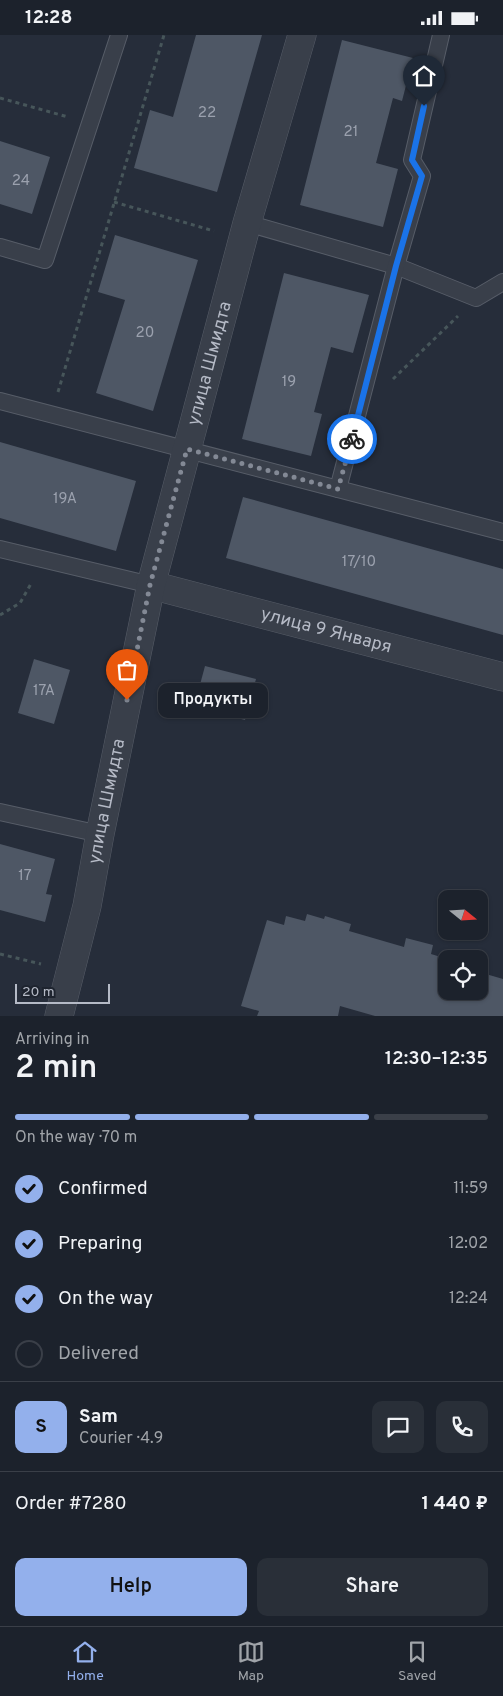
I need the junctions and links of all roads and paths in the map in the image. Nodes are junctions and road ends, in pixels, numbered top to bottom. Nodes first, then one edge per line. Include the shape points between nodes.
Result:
1 (119, 35) edge
2 (164, 35) edge
3 (302, 35) edge
4 (441, 35) edge
5 (0, 97) edge
6 (90, 123) junction
7 (114, 202) junction
8 (245, 231) junction
9 (0, 247) edge
10 (396, 266) junction
11 (503, 282) edge
12 (476, 298) junction
13 (0, 401) edge
14 (359, 412) junction
15 (52, 414) junction
16 (187, 449) junction
17 (338, 489) junction
18 (503, 532) edge
19 (0, 549) edge
20 (44, 559) junction
21 (150, 585) junction
22 (0, 615) edge
23 (503, 677) edge
24 (0, 812) edge
25 (100, 834) junction
26 (0, 953) edge
27 (71, 972) junction
28 (59, 1016) edge

1 - 6 lane
2 - 7 path
3 - 8 street, улица Шмидта
4 - 10 lane via 412,160 422,176
5 - 6 path
6 - 9 lane via 45,260
7 - 8 path
7 - 15 path
8 - 10 lane
8 - 16 street, улица Шмидта
10 - 12 lane
10 - 14 lane
11 - 12 lane
12 - 14 path
13 - 15 lane
14 - 17 lane
15 - 16 lane
16 - 17 lane
16 - 21 street, улица Шмидта
17 - 18 lane
19 - 20 lane
20 - 21 lane
20 - 22 path via 20,603
21 - 23 street, улица 9 Января
21 - 25 street, улица Шмидта
24 - 25 lane
25 - 27 street, улица Шмидта
26 - 27 path
27 - 28 street, улица Шмидта

